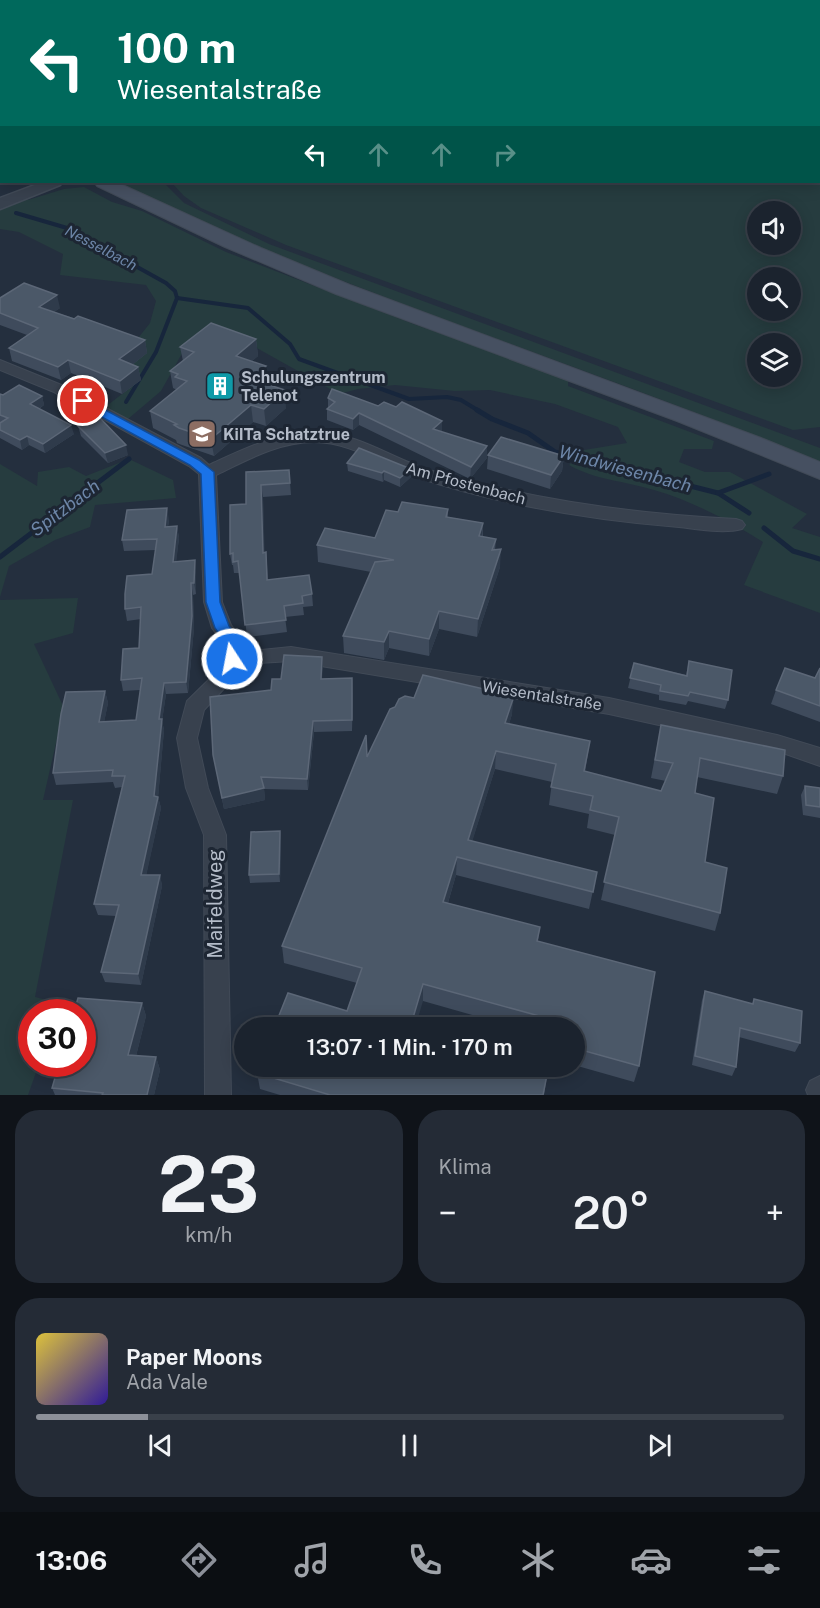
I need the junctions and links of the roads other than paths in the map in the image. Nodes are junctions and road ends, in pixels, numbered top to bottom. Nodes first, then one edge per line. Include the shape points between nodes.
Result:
1 (38, 183) edge
2 (52, 183) edge
3 (105, 183) edge
4 (26, 193) junction
5 (0, 204) edge
6 (0, 365) edge
7 (820, 471) edge
8 (207, 472) junction
9 (736, 525) dead end
10 (237, 656) junction
11 (820, 757) edge
12 (218, 1095) edge

1 - 4 street
2 - 4 street
3 - 7 main road via 276,262 633,395
4 - 5 street
6 - 8 street via 59,389
8 - 9 street, Am Pfostenbach via 283,441 314,436 344,439 416,473 552,505
8 - 10 street via 213,602
10 - 11 street, Wiesentalstraße via 250,664 259,656 291,654 609,706 777,743
10 - 12 street, Maifeldweg via 194,706 187,738 197,788 215,835

